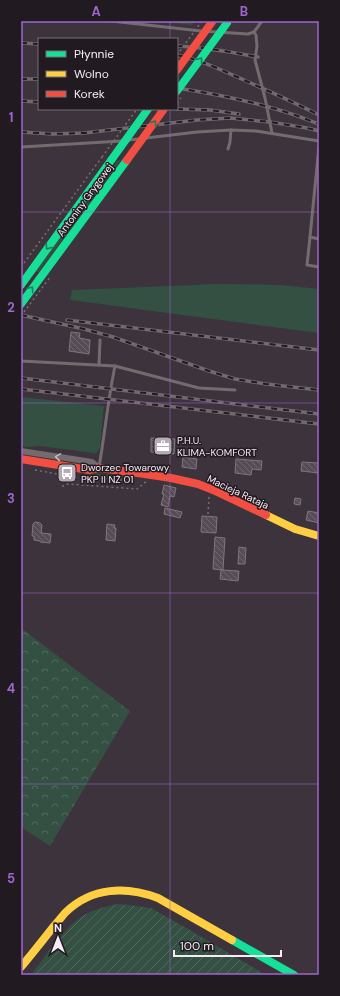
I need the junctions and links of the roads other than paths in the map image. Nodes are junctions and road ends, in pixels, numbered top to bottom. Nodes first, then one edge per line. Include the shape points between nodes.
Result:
1 (111, 21) edge
2 (262, 21) edge
3 (212, 22) edge
4 (232, 22) edge
5 (254, 32) junction
6 (178, 69) edge
7 (178, 90) edge
8 (147, 110) edge
9 (163, 110) edge
10 (231, 130) junction
11 (272, 134) junction
12 (319, 141) edge
13 (319, 146) edge
14 (21, 147) edge
15 (228, 149) dead end
16 (314, 194) junction
17 (319, 194) edge
18 (310, 237) junction
19 (319, 239) edge
20 (319, 267) edge
21 (21, 285) edge
22 (21, 304) edge
23 (100, 340) dead end
24 (21, 361) edge
25 (99, 365) junction
26 (115, 366) junction
27 (235, 390) dead end
28 (21, 451) edge
29 (21, 459) edge
30 (99, 468) junction
31 (319, 536) edge
32 (21, 967) edge
33 (294, 975) edge

1 - 5 lane via 201,31 248,34
2 - 5 lane
3 - 6 street, bridge
7 -> 4 street, bridge
5 - 11 lane via 257,46 255,60
8 -> 21 street, Antoniny Grygowej, bridge
22 -> 9 street, Antoniny Grygowej, bridge via 46,275
10 - 11 lane
10 - 14 lane via 115,142
10 - 15 lane
11 - 12 lane
13 - 16 lane
16 - 17 lane
16 - 18 lane
18 - 19 lane
18 - 20 lane via 307,265
23 - 25 lane
24 - 25 lane
25 - 26 lane
26 - 27 lane via 199,388
26 - 30 lane
30 -> 28 street, Macieja Rataja via 92,462
29 - 30 street, Macieja Rataja via 89,470
30 - 31 street, Macieja Rataja via 198,484 296,529
32 - 33 street via 70,908 90,896 124,889 158,898

